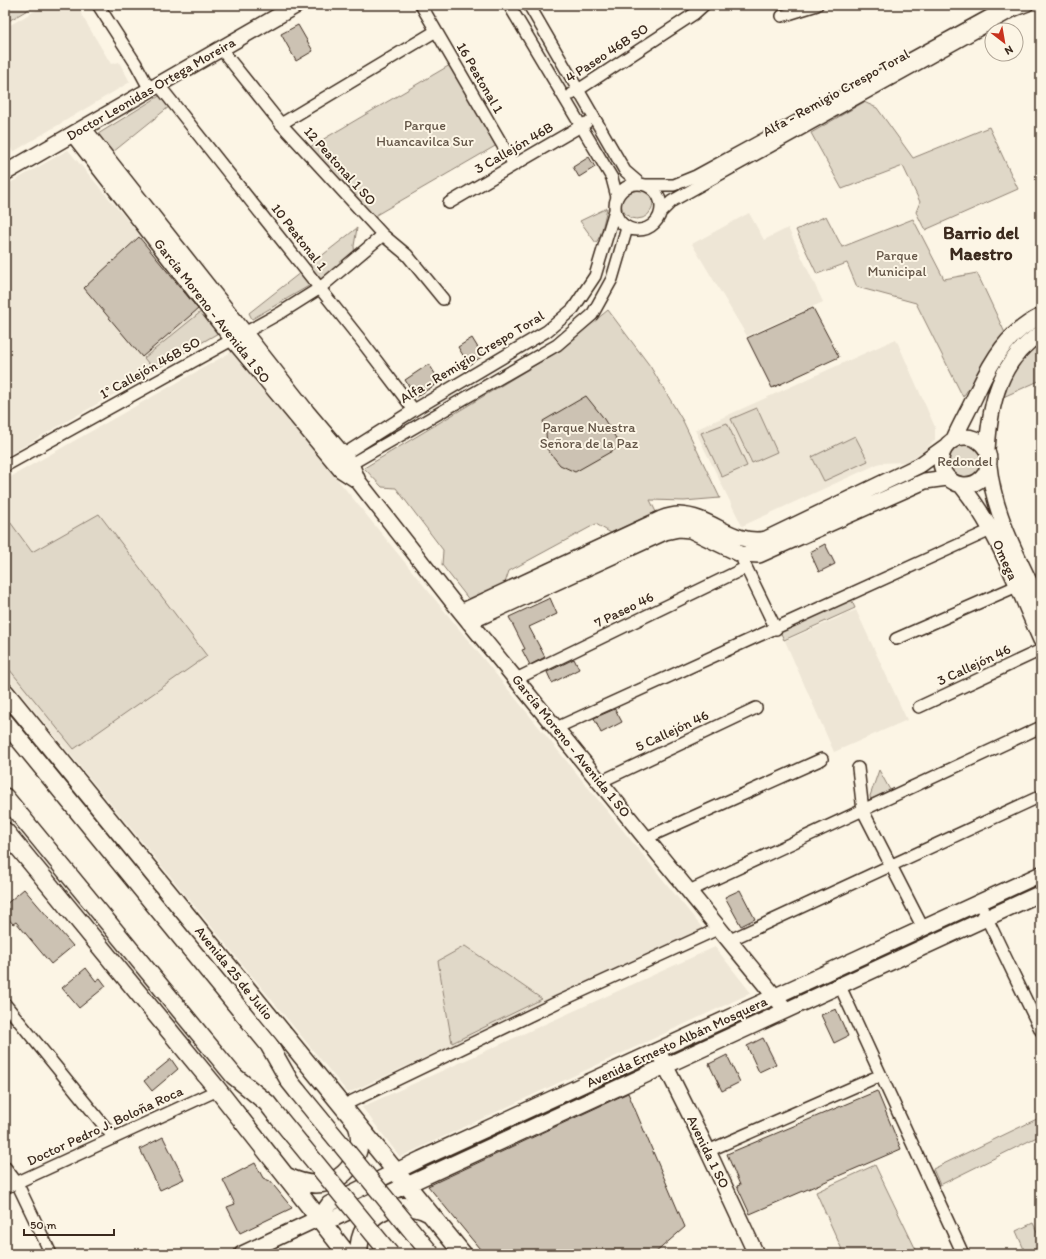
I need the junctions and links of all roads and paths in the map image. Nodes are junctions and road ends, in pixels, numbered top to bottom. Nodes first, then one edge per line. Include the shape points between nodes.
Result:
1 (98, 5) edge
2 (297, 5) edge
3 (421, 5) edge
4 (509, 5) edge
5 (530, 5) edge
6 (704, 5) edge
7 (817, 5) edge
8 (1009, 5) edge
9 (1028, 5) edge
10 (782, 16) dead end
11 (436, 31) junction
12 (221, 49) junction
13 (154, 87) junction
14 (578, 90) junction
15 (564, 98) junction
16 (594, 118) junction
17 (281, 124) junction
18 (581, 126) junction
19 (78, 131) junction
20 (514, 165) junction
21 (5, 173) edge
22 (699, 180) junction
23 (642, 184) junction
24 (617, 197) junction
25 (449, 203) dead end
26 (615, 210) junction
27 (661, 212) junction
28 (628, 228) junction
29 (383, 235) junction
30 (320, 288) junction
31 (443, 299) dead end
32 (1041, 316) edge
33 (1041, 333) edge
34 (238, 336) junction
35 (414, 410) junction
36 (950, 443) junction
37 (987, 450) junction
38 (342, 462) junction
39 (5, 466) edge
40 (989, 466) junction
41 (947, 478) junction
42 (961, 485) junction
43 (991, 530) junction
44 (742, 561) junction
45 (1017, 586) junction
46 (1041, 606) edge
47 (465, 617) junction
48 (776, 629) junction
49 (896, 639) dead end
50 (1041, 640) edge
51 (1041, 650) edge
52 (516, 679) junction
53 (5, 692) edge
54 (919, 707) dead end
55 (756, 708) dead end
56 (5, 722) edge
57 (1041, 727) edge
58 (556, 728) junction
59 (822, 759) dead end
60 (858, 768) dead end
61 (600, 782) junction
62 (1041, 796) edge
63 (5, 797) edge
64 (863, 811) junction
65 (5, 831) edge
66 (646, 838) junction
67 (138, 855) junction
68 (890, 866) junction
69 (1041, 874) edge
70 (689, 891) junction
71 (1041, 893) edge
72 (90, 902) junction
73 (979, 902) junction
74 (151, 903) junction
75 (986, 917) junction
76 (720, 928) junction
77 (922, 928) junction
78 (730, 940) junction
79 (112, 962) junction
80 (839, 984) junction
81 (775, 996) junction
82 (5, 1004) edge
83 (785, 1009) junction
84 (1041, 1031) edge
85 (657, 1051) junction
86 (665, 1066) junction
87 (881, 1075) junction
88 (218, 1090) junction
89 (342, 1106) junction
90 (356, 1124) junction
91 (114, 1138) junction
92 (708, 1151) junction
93 (5, 1167) edge
94 (286, 1176) junction
95 (400, 1178) junction
96 (18, 1183) junction
97 (5, 1188) edge
98 (429, 1214) junction
99 (319, 1218) junction
100 (51, 1254) edge
101 (242, 1254) edge
102 (347, 1254) edge
103 (359, 1254) edge
104 (390, 1254) edge
105 (430, 1254) edge
106 (462, 1254) edge
107 (756, 1254) edge
108 (963, 1254) edge

1 - 13 street, 10 Peatonal 1
2 - 12 street, Doctor Leonidas Ortega Moreira
3 - 11 street, 16 Peatonal 1
4 - 15 street
5 - 14 street
6 - 14 street, 4 Paseo 46B SO
7 - 10 street
8 - 22 street, Alfa - Remigio Crespo Toral
9 - 22 street, Alfa - Remigio Crespo Toral
11 - 17 street
11 - 20 street, 16 Peatonal 1
12 - 13 street, Doctor Leonidas Ortega Moreira
12 - 17 street, 12 Peatonal 1 SO
13 - 19 street, Doctor Leonidas Ortega Moreira
13 - 30 street, 10 Peatonal 1
14 - 15 street, 4 Paseo 46B SO
14 - 16 street
15 - 18 street
16 - 18 street, 3 Callejón 46B
16 - 23 street via 625,171
17 - 29 street, 12 Peatonal 1 SO
18 - 20 street, 3 Callejón 46B
18 - 24 street via 612,178
19 - 21 street, Doctor Leonidas Ortega Moreira
19 - 34 street, García Moreno - Avenida 1 SO
20 - 25 street, 3 Callejón 46B
22 - 23 street, Alfa - Remigio Crespo Toral via 674,185
22 - 27 street, Alfa - Remigio Crespo Toral
23 - 24 street via 625,187
23 - 27 street via 652,188 660,199
24 - 26 street
26 - 28 street via 617,217
26 - 35 street, Alfa - Remigio Crespo Toral via 594,276 573,308 547,331
27 - 28 street via 655,223 649,227 642,230
28 - 38 street via 612,280 592,315 557,346
29 - 30 street, 1° Callejón 46B SO
29 - 31 street, 12 Peatonal 1 SO via 407,255
30 - 34 street, 1° Callejón 46B SO
30 - 35 street, 10 Peatonal 1
32 - 36 street via 1015,333 999,351 985,373
33 - 37 street via 1025,345 1011,361 1001,380 990,417
34 - 38 street, García Moreno - Avenida 1 SO
34 - 39 street, 1° Callejón 46B SO
35 - 38 street, Alfa - Remigio Crespo Toral
36 - 37 street via 968,437 976,439
36 - 41 street via 942,454 940,463
36 - 47 street via 920,465 766,539 756,541 737,538 707,521 692,516 677,515 661,519
37 - 40 street
38 - 47 street, García Moreno - Avenida 1 SO
40 - 42 street via 981,479 968,485
40 - 46 street, Omega via 991,485 1004,525
41 - 42 street
41 - 44 street via 925,481 769,552
42 - 43 street, Omega
43 - 45 street, Omega
43 - 48 street
44 - 47 street via 690,530 680,528 665,532
44 - 48 street
44 - 52 street, 7 Paseo 46
45 - 49 street
45 - 50 street, Omega
47 - 52 street, García Moreno - Avenida 1 SO
48 - 58 street
51 - 54 street, 3 Callejón 46
52 - 58 street, García Moreno - Avenida 1 SO
53 - 67 main road, Avenida 25 de Julio
55 - 61 street, 5 Callejón 46
56 - 74 main road, Avenida 25 de Julio
57 - 64 street
58 - 61 street, García Moreno - Avenida 1 SO
59 - 66 street
60 - 64 street
61 - 66 street, García Moreno - Avenida 1 SO
62 - 68 street
63 - 72 main road
64 - 68 street
64 - 70 street
65 - 79 main road
66 - 70 street, García Moreno - Avenida 1 SO
67 - 74 main road
67 - 89 main road, Avenida 25 de Julio
68 - 77 street
68 - 78 street
69 - 73 street, Avenida Ernesto Albán Mosquera
70 - 76 street, García Moreno - Avenida 1 SO
71 - 75 street, Avenida Ernesto Albán Mosquera
72 - 79 main road
72 - 104 main road, bridge via 234,1076 267,1103
73 - 75 street
73 - 77 street, Avenida Ernesto Albán Mosquera
74 - 105 main road, Avenida 25 de Julio, bridge via 269,1045 298,1092
75 - 80 street, Avenida Ernesto Albán Mosquera
75 - 84 street
76 - 78 street, García Moreno - Avenida 1 SO
76 - 89 street via 558,1002
77 - 81 street, Avenida Ernesto Albán Mosquera
78 - 81 street, García Moreno - Avenida 1 SO
79 - 88 main road
80 - 83 street, Avenida Ernesto Albán Mosquera
80 - 87 street
81 - 83 street, García Moreno - Avenida 1 SO
81 - 85 street, Avenida Ernesto Albán Mosquera
82 - 91 street
83 - 86 street, Avenida Ernesto Albán Mosquera
85 - 86 street, Avenida 1 SO
85 - 95 street, Avenida Ernesto Albán Mosquera
86 - 92 street, Avenida 1 SO
86 - 95 street, Avenida Ernesto Albán Mosquera
87 - 92 street
87 - 108 street
88 - 91 street, Doctor Pedro J. Boloña Roca
88 - 94 main road
89 - 90 main road, Avenida 25 de Julio
90 - 94 main road via 360,1134 357,1154 353,1164 337,1178 318,1184 307,1184
90 - 95 main road, Avenida 25 de Julio
91 - 96 street, Doctor Pedro J. Boloña Roca
92 - 107 street, Avenida 1 SO
93 - 96 street
94 - 99 main road
95 - 98 main road, Avenida 25 de Julio
95 - 99 street, Avenida Ernesto Albán Mosquera via 335,1218
96 - 97 street, Doctor Pedro J. Boloña Roca
96 - 100 street
98 - 103 main road via 415,1207 399,1206 379,1212 360,1237
98 - 106 main road, Avenida 25 de Julio
99 - 101 street, Avenida Ernesto Albán Mosquera
99 - 102 main road

